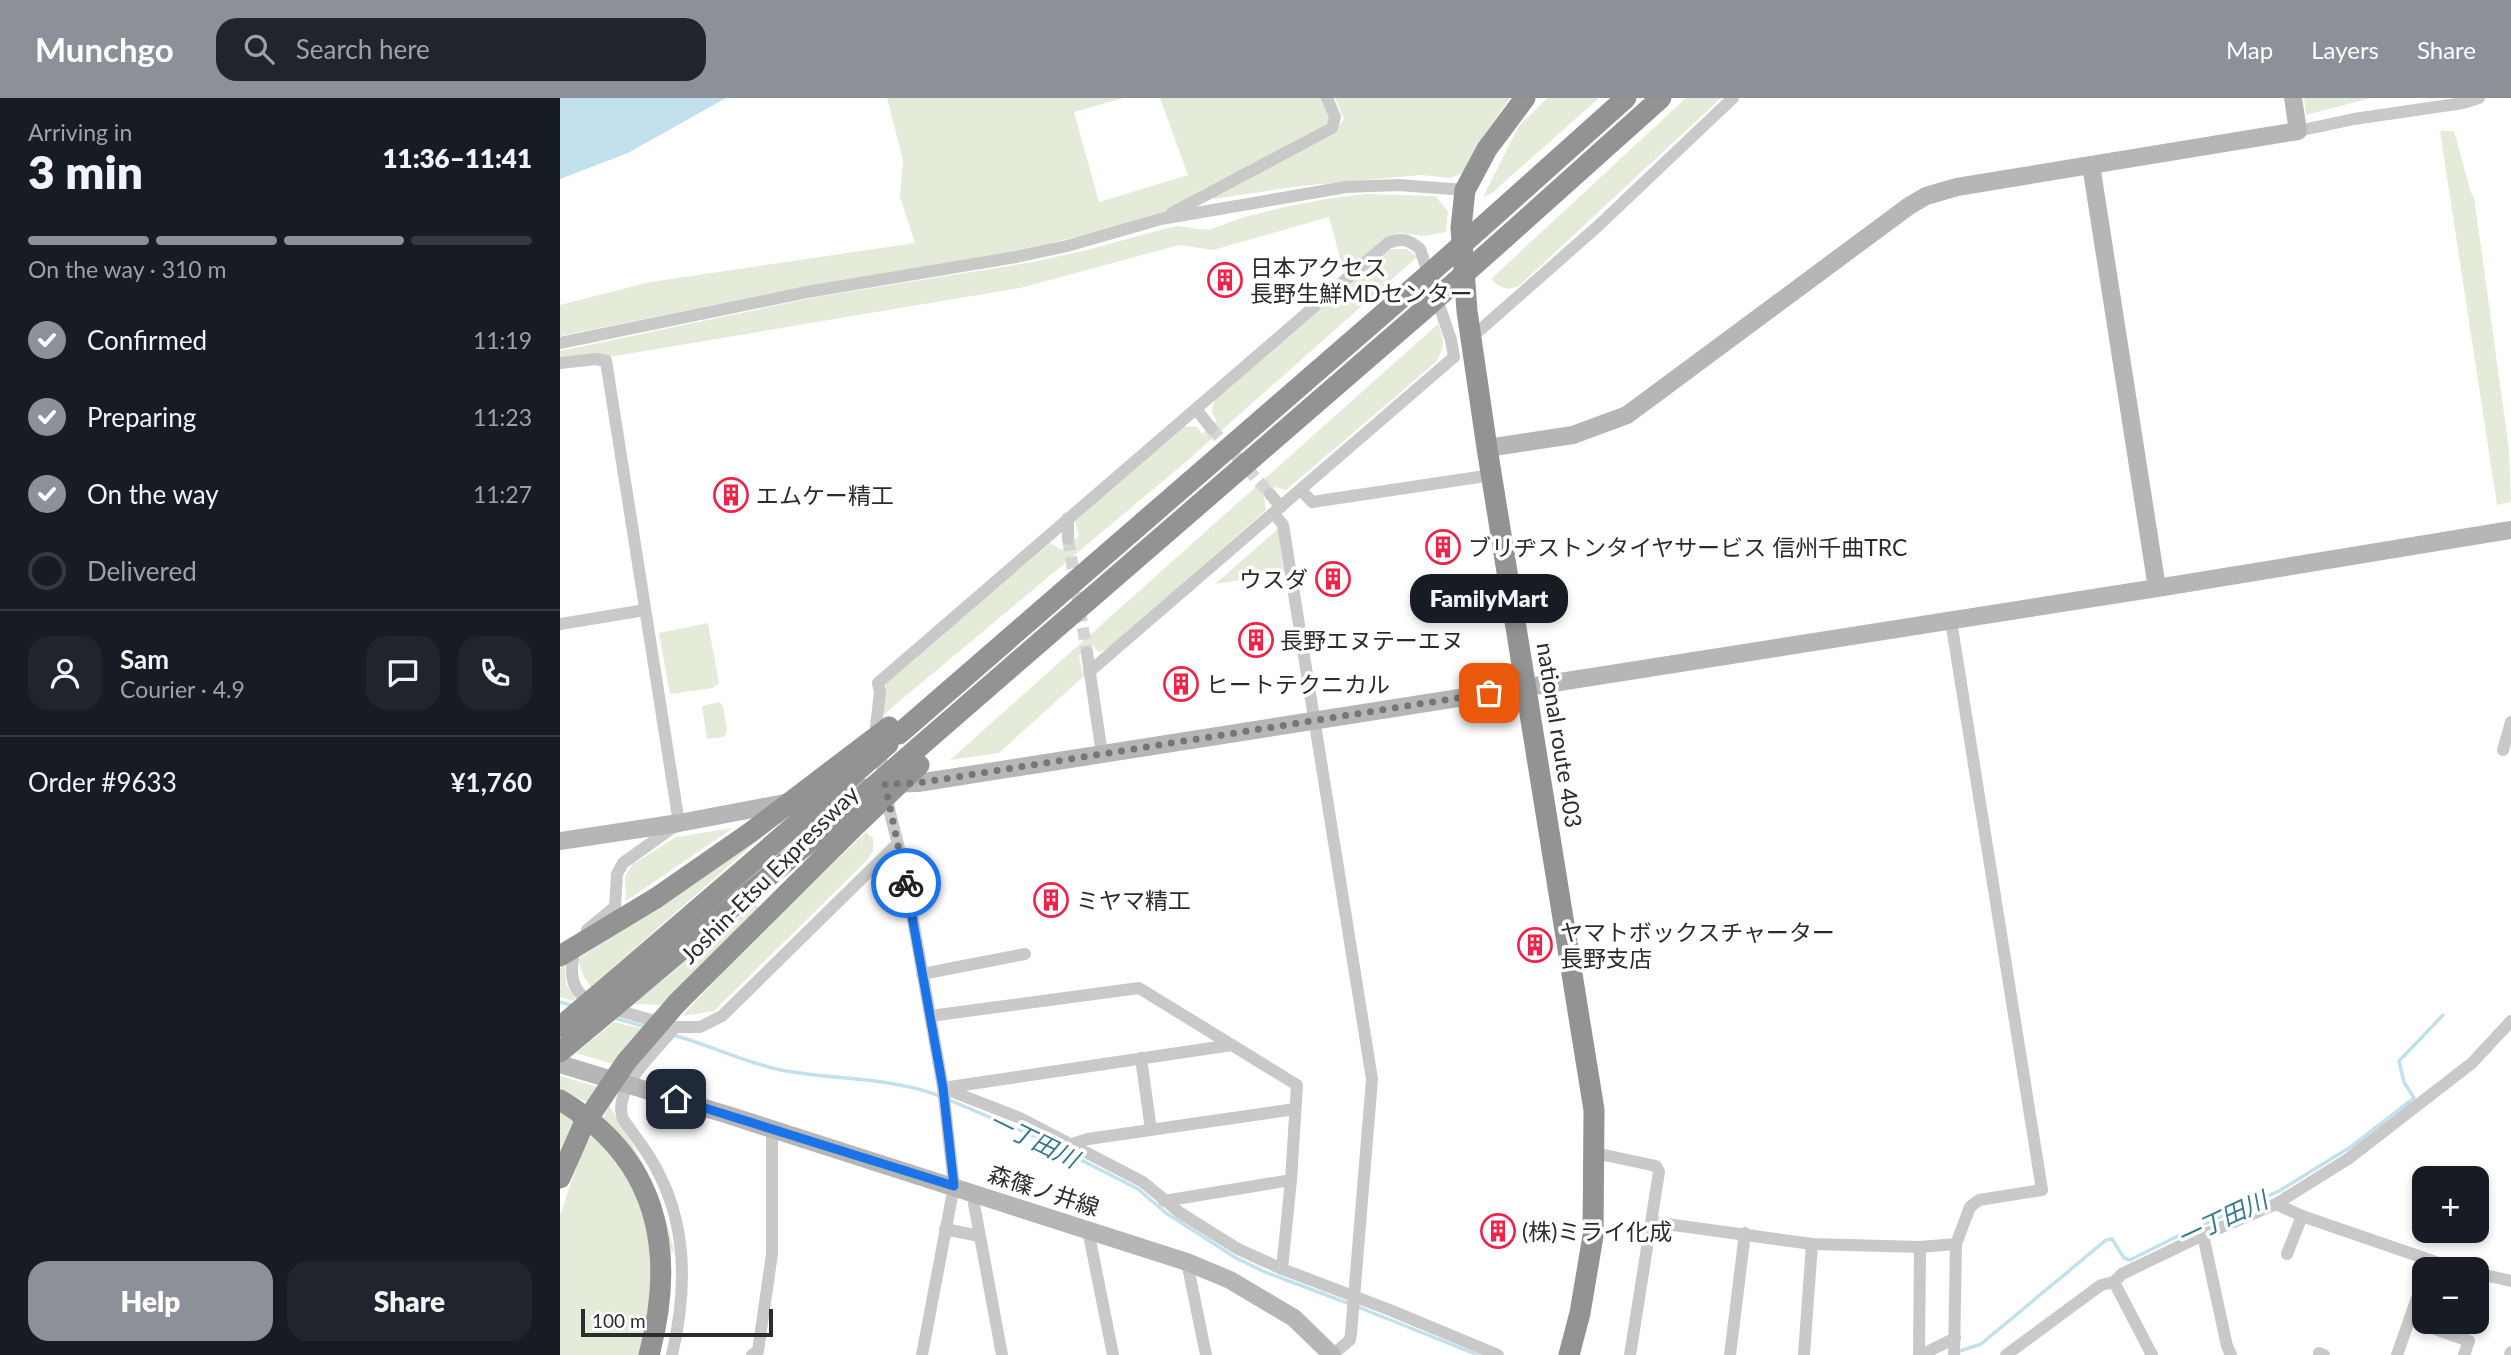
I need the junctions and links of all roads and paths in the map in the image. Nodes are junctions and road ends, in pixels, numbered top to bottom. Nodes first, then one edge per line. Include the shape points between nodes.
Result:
1 (1327, 98) edge
2 (1525, 98) edge
3 (1626, 98) edge
4 (1661, 98) edge
5 (1733, 98) edge
6 (2293, 98) edge
7 (2479, 98) edge
8 (2298, 131) junction
9 (2091, 165) junction
10 (1465, 190) junction
11 (1161, 219) junction
12 (1480, 330) dead end
13 (560, 343) edge
14 (560, 363) edge
15 (1196, 409) junction
16 (1211, 428) tunnel mouth
17 (1488, 448) junction
18 (1492, 475) junction
19 (1301, 490) junction
20 (1270, 494) tunnel mouth
21 (1277, 510) junction
22 (1068, 519) junction
23 (2511, 530) edge
24 (1068, 539) tunnel mouth
25 (2157, 588) junction
26 (645, 610) junction
27 (1951, 621) junction
28 (560, 624) edge
29 (1087, 653) tunnel mouth
30 (1090, 672) junction
31 (1525, 687) junction
32 (1314, 721) junction
33 (2511, 722) edge
34 (894, 731) junction
35 (2503, 750) dead end
36 (1102, 754) junction
37 (885, 784) junction
38 (679, 823) junction
39 (843, 825) junction
40 (560, 841) edge
41 (896, 845) junction
42 (1025, 954) dead end
43 (560, 956) edge
44 (922, 974) junction
45 (623, 986) junction
46 (930, 1016) junction
47 (2511, 1021) edge
48 (560, 1027) edge
49 (671, 1032) junction
50 (1232, 1045) junction
51 (560, 1052) edge
52 (1142, 1058) junction
53 (560, 1064) edge
54 (627, 1085) junction
55 (943, 1093) junction
56 (560, 1100) edge
57 (1295, 1109) junction
58 (772, 1130) junction
59 (1151, 1130) junction
60 (1072, 1144) junction
61 (1595, 1153) junction
62 (560, 1178) edge
63 (1291, 1180) junction
64 (954, 1186) junction
65 (1164, 1201) junction
66 (974, 1204) dead end
67 (2276, 1204) junction
68 (2302, 1216) junction
69 (1652, 1222) junction
70 (945, 1229) junction
71 (1088, 1230) junction
72 (1745, 1233) junction
73 (2203, 1235) junction
74 (979, 1236) junction
75 (1812, 1244) junction
76 (1956, 1244) junction
77 (1920, 1247) junction
78 (2287, 1254) dead end
79 (2412, 1258) edge
80 (1187, 1262) junction
81 (1282, 1269) junction
82 (2489, 1276) edge
83 (2511, 1281) edge
84 (2114, 1282) junction
85 (1353, 1303) junction
86 (2412, 1314) edge
87 (2410, 1320) junction
88 (1954, 1347) edge
89 (649, 1355) edge
90 (672, 1355) edge
91 (752, 1355) edge
92 (922, 1355) edge
93 (1002, 1355) edge
94 (1113, 1355) edge
95 (1206, 1355) edge
96 (1332, 1355) edge
97 (1498, 1355) edge
98 (1569, 1355) edge
99 (1630, 1355) edge
100 (1730, 1355) edge
101 (1804, 1355) edge
102 (1920, 1355) edge
103 (2006, 1355) edge
104 (2152, 1355) edge
105 (2231, 1355) edge
106 (2397, 1355) edge
107 (2464, 1355) edge

1 - 11 street via 1335,117 1332,128
2 - 10 highway, national route 403 via 1487,149
3 - 34 highway, Joshin-Etsu Expressway, bridge via 1227,450
4 - 39 highway, Joshin-Etsu Expressway, bridge
5 - 12 street
6 - 8 street
7 - 8 street
8 - 9 street
9 - 17 street via 1926,196 1627,415 1573,435
9 - 25 street
10 - 11 street via 1346,187
10 - 17 highway, national route 403 via 1461,228 1464,280
11 - 13 street via 1016,257 807,292
14 - 26 street via 606,361
15 - 16 street
15 - 19 street via 1388,243 1398,239 1413,243 1420,249 1454,358
15 - 22 street
17 - 18 highway, national route 403
18 - 19 street via 1312,502
18 - 31 highway, national route 403
19 - 21 street
20 - 21 street
21 - 30 street
21 - 32 street
22 - 24 street
22 - 37 street via 878,683 876,727
23 - 25 street
25 - 27 street
26 - 28 street
26 - 38 street
27 - 31 street
27 - 76 street via 2042,1190 1979,1200 1970,1208
29 - 30 street
30 - 36 street
31 - 32 street
31 - 61 highway, national route 403 via 1579,1008 1594,1110
32 - 36 street
32 - 85 street via 1372,1079
33 - 35 street
34 - 43 highway, Joshin-Etsu Expressway, bridge via 656,898
34 - 45 highway, Joshin-Etsu Expressway, bridge
36 - 37 street via 918,783
37 - 38 street
37 - 41 street
38 - 40 street
38 - 49 street via 623,863 617,874 615,907 578,937 571,965 571,979 584,999
39 - 45 highway, Joshin-Etsu Expressway
39 - 62 highway, Joshin-Etsu Expressway, bridge via 626,1062 583,1126
41 - 44 street
41 - 49 street via 722,1016 700,1027
42 - 44 street
44 - 46 street
45 - 48 highway, Joshin-Etsu Expressway, bridge
45 - 51 highway, Joshin-Etsu Expressway, bridge
46 - 50 street via 1139,988
46 - 55 street
47 - 67 street via 2472,1063 2378,1137
49 - 54 street
50 - 52 street
50 - 57 street via 1297,1085
52 - 55 street
52 - 59 street
53 - 54 street, 森篠ノ井線
54 - 58 street, 森篠ノ井線
54 - 90 street via 619,1110 659,1174 679,1230 682,1274
55 - 60 street via 1020,1118
55 - 64 street
56 - 89 highway via 593,1121 610,1139 639,1178 649,1201 657,1224 662,1278
57 - 59 street
57 - 63 street
58 - 64 street, 森篠ノ井線
58 - 91 street via 772,1254 758,1351
59 - 60 street
60 - 65 street via 1143,1182
61 - 69 street via 1656,1166
61 - 98 highway, national route 403 via 1593,1236
63 - 65 street
63 - 81 street
64 - 70 street
64 - 71 street, 森篠ノ井線
65 - 81 street via 1238,1249
66 - 74 street
67 - 68 street
67 - 73 street
68 - 78 street
68 - 79 street
69 - 72 street
69 - 99 street
70 - 74 street
70 - 92 street
71 - 80 street, 森篠ノ井線
71 - 94 street
72 - 75 street
72 - 100 street
73 - 84 street
73 - 105 street
74 - 93 street
75 - 77 street
75 - 101 street
76 - 77 street
76 - 88 street
77 - 102 street
80 - 95 street
80 - 96 street, 森篠ノ井線 via 1230,1280 1294,1318
81 - 85 street
82 - 83 street
84 - 103 street via 2101,1285
84 - 104 street
85 - 96 street via 1350,1340
85 - 97 street
86 - 87 street
87 - 106 street
87 - 107 street via 2469,1341
88 - 102 street

